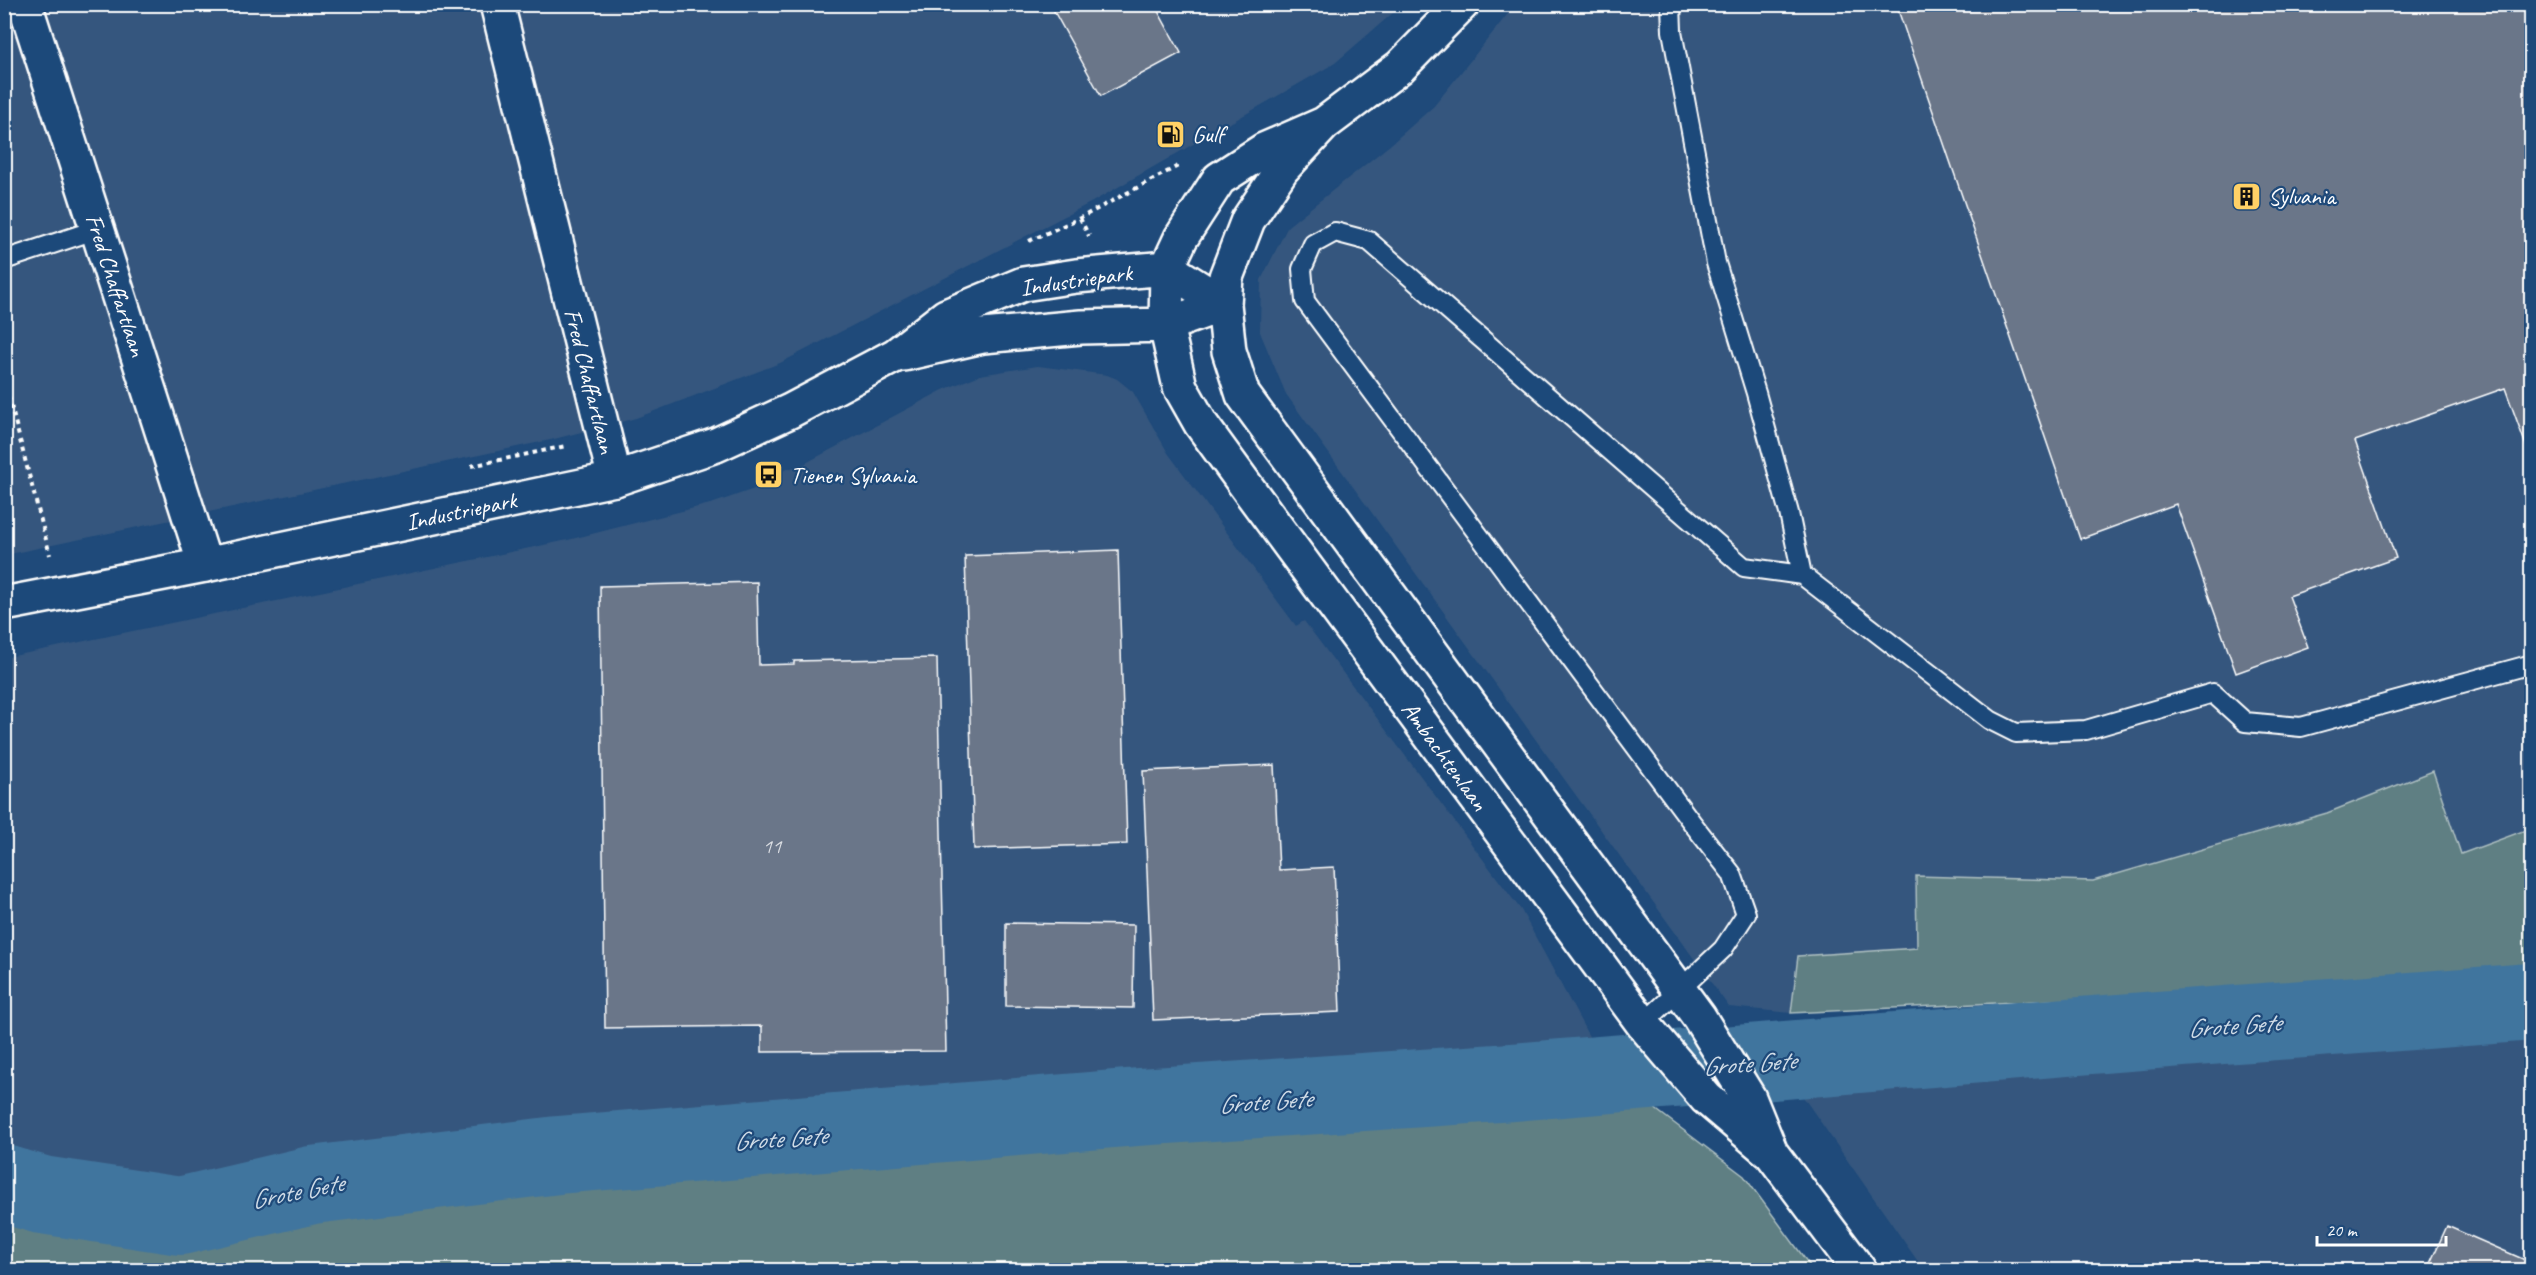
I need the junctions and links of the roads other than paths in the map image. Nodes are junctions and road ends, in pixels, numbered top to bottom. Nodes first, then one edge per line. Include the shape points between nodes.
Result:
1 (26, 4) edge
2 (497, 4) edge
3 (1462, 4) edge
4 (1671, 4) edge
5 (1324, 124) junction
6 (98, 229) junction
7 (4, 260) edge
8 (1167, 268) junction
9 (1224, 304) junction
10 (1166, 325) junction
11 (896, 355) junction
12 (615, 479) junction
13 (205, 565) junction
14 (1802, 575) junction
15 (4, 604) edge
16 (2532, 664) edge
17 (1678, 990) junction
18 (1643, 1024) junction
19 (1772, 1154) junction
20 (1859, 1270) edge

1 - 6 street, Fred Chaffartlaan
2 - 12 street, Fred Chaffartlaan
3 - 5 street, Industriepark via 1400,67
4 - 14 lane via 1672,31 1716,263 1756,393
5 - 8 street, Industriepark via 1264,150 1219,179 1181,238
5 - 9 street, Industriepark via 1282,169 1248,220 1226,277
6 - 7 lane
6 - 13 street, Fred Chaffartlaan
8 - 9 street, Industriepark
8 - 10 street, Industriepark
8 - 11 street, Industriepark via 1023,284 946,316
9 - 10 street, Industriepark
9 - 17 street, Ambachtenlaan via 1229,351 1243,395
10 - 11 street, Industriepark via 1081,327 983,336
10 - 18 street, Ambachtenlaan via 1180,387 1201,424
11 - 12 street, Industriepark via 716,445
12 - 13 street, Industriepark
13 - 15 street, Industriepark
14 - 16 lane via 1990,720 2016,733 2086,730 2213,693 2245,722 2301,726
14 - 17 lane via 1744,567 1369,241 1335,232 1312,244 1302,268 1305,301 1732,874 1746,914 1724,949
17 - 18 lane
17 - 19 street, Ambachtenlaan via 1749,1098
18 - 19 street, Ambachtenlaan via 1706,1098
19 - 20 street, Ambachtenlaan

